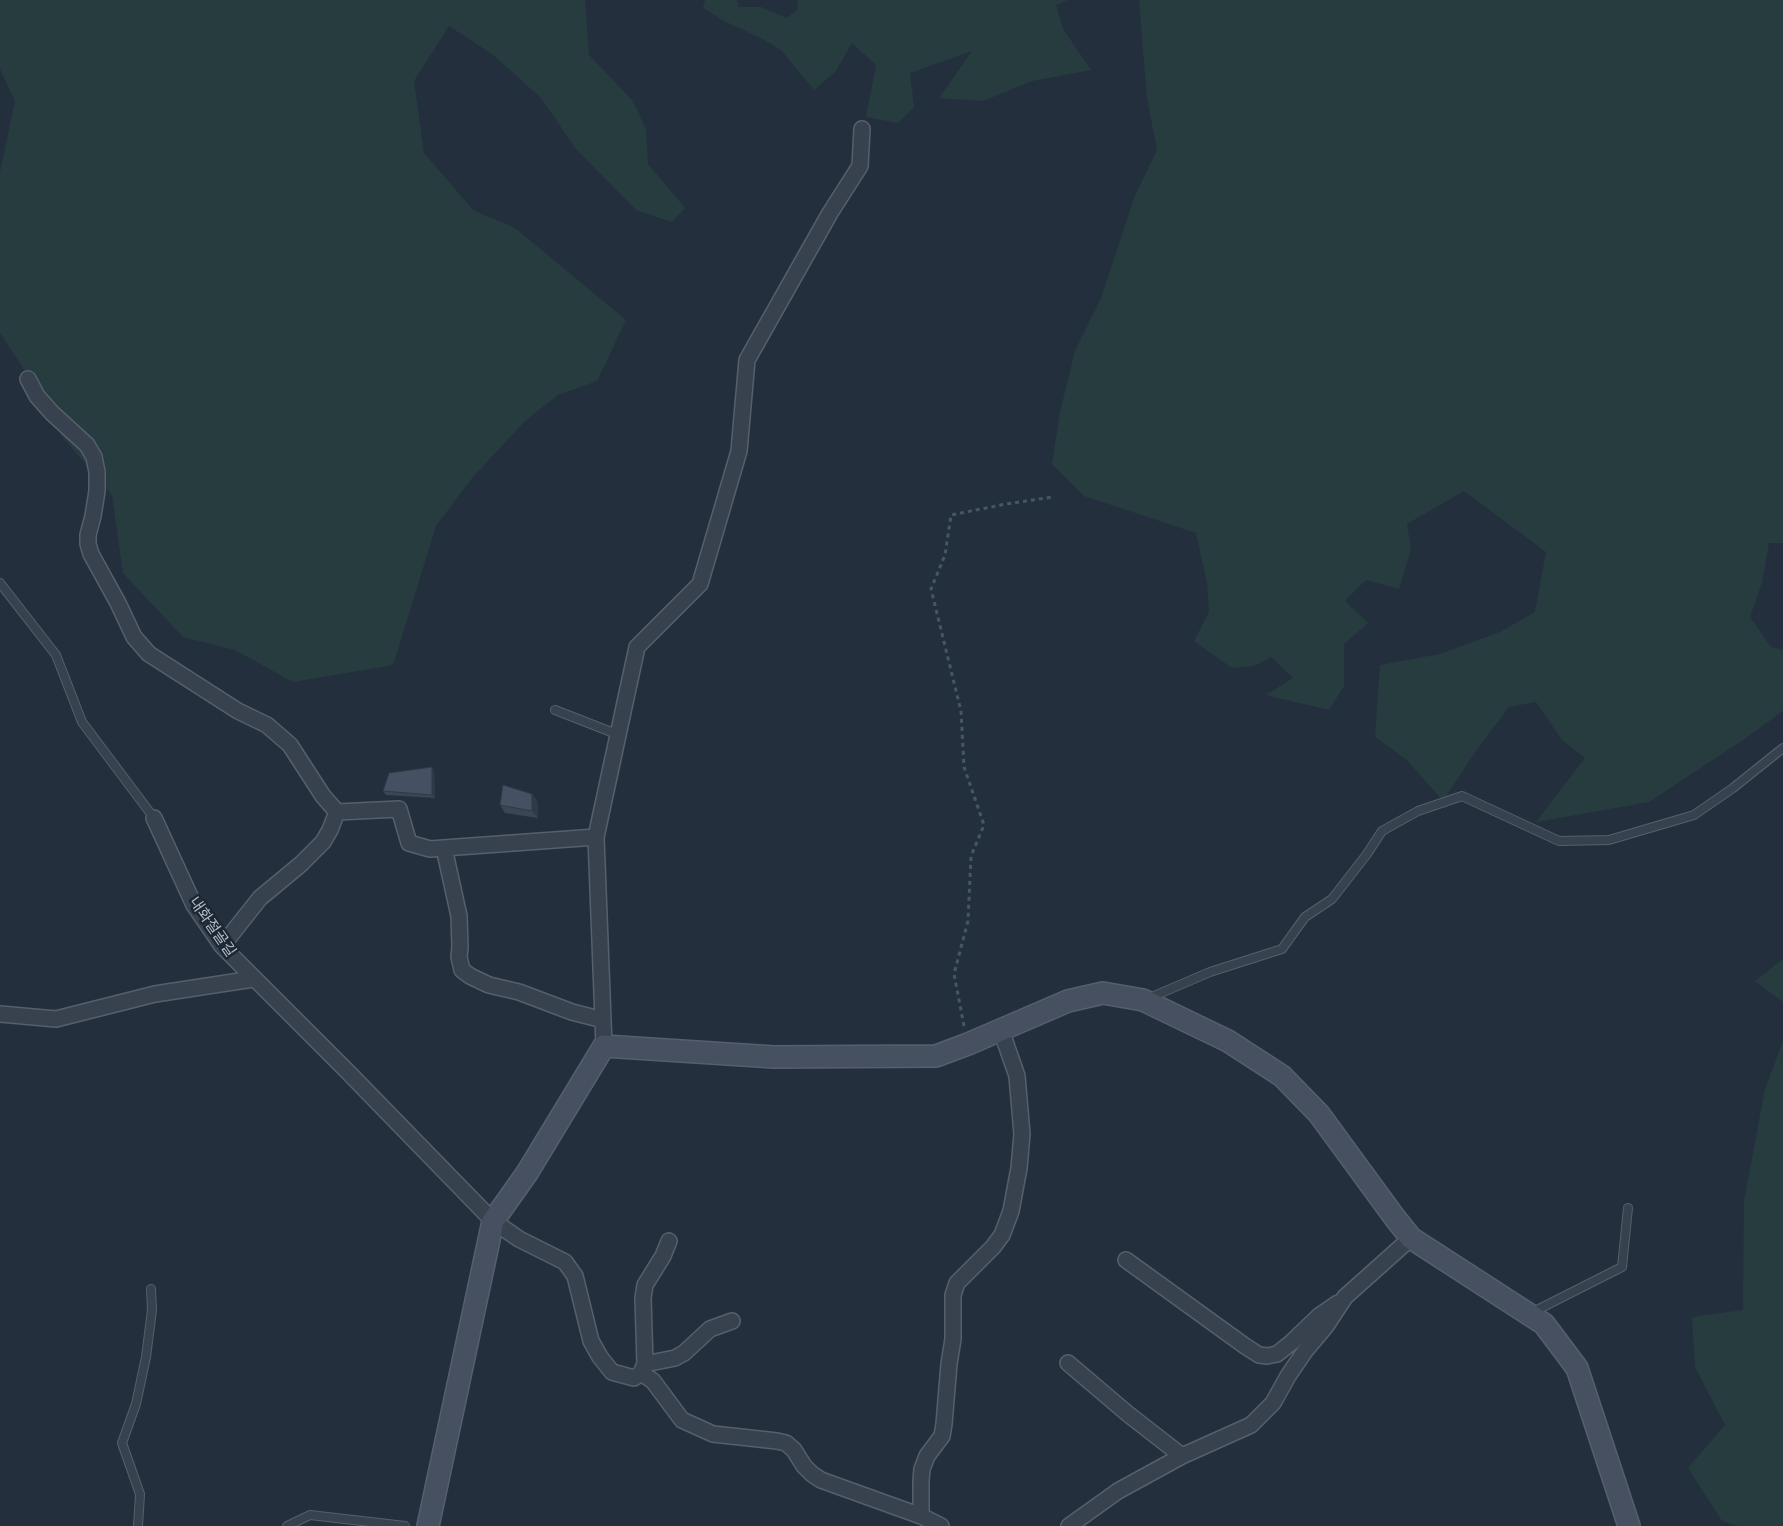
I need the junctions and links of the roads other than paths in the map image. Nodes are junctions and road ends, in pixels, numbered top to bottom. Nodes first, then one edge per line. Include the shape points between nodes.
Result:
1 (862, 129) dead end
2 (28, 379) dead end
3 (0, 583) edge
4 (556, 710) dead end
5 (619, 734) junction
6 (1783, 748) edge
7 (337, 812) junction
8 (154, 818) joint
9 (596, 837) junction
10 (444, 848) junction
11 (222, 946) junction
12 (252, 979) junction
13 (1143, 1000) junction
14 (0, 1014) edge
15 (603, 1020) junction
16 (1001, 1030) junction
17 (604, 1046) junction
18 (1628, 1208) dead end
19 (493, 1222) junction
20 (1411, 1238) junction
21 (669, 1241) dead end
22 (1126, 1260) dead end
23 (151, 1289) dead end
24 (1345, 1298) junction
25 (1529, 1314) junction
26 (732, 1321) dead end
27 (1068, 1363) dead end
28 (643, 1368) junction
29 (1182, 1456) junction
30 (922, 1516) junction
31 (138, 1526) edge
32 (288, 1526) edge
33 (405, 1526) edge
34 (428, 1526) edge
35 (941, 1526) edge
36 (1069, 1526) edge
37 (1629, 1526) edge

1 - 5 street via 860,166 747,360 739,452 700,584 637,647
2 - 7 street via 37,396 87,444 94,457 97,491 88,535 90,554 134,637 149,654 266,726 290,745
3 - 8 lane, 내화절골길 via 56,655 82,722
4 - 5 lane
5 - 9 street
6 - 13 lane via 1694,815 1609,840 1559,840 1462,796 1418,811 1382,831 1332,900 1305,917 1282,950 1210,972
7 - 10 street via 399,809 408,843
7 - 11 street via 323,842 260,898
8 - 11 street, 내화절골길 via 194,905
9 - 10 street
9 - 15 street
10 - 15 street via 459,916 462,970 489,985
11 - 12 street, 내화절골길
12 - 14 street via 155,994 56,1019
12 - 19 street, 내화절골길 via 348,1072
13 - 16 street via 1102,993 1068,1000
13 - 20 street via 1228,1041 1282,1076 1319,1114
15 - 17 street
16 - 17 street via 936,1056 774,1057
16 - 30 street via 1017,1076 1022,1134 1019,1168 1011,1211 1002,1235 957,1283 953,1295 953,1339 944,1424 942,1436 922,1469
17 - 19 street via 527,1173
18 - 25 lane via 1622,1266
19 - 28 street, 내화절골길 via 565,1262 575,1276 591,1342 612,1372 634,1378
19 - 34 street
20 - 24 street
20 - 25 street
21 - 28 street via 645,1285
22 - 24 street via 1245,1346 1267,1356 1277,1354 1319,1316
23 - 31 lane via 152,1310 146,1357 136,1404 122,1444 140,1494
24 - 29 street via 1262,1415 1251,1425
25 - 37 street via 1544,1324 1577,1368
26 - 28 street via 710,1329 675,1358
27 - 29 street
28 - 30 street via 682,1420 713,1434 786,1443 804,1466 821,1480
29 - 36 street via 1118,1491
30 - 35 street
32 - 33 lane via 310,1515

